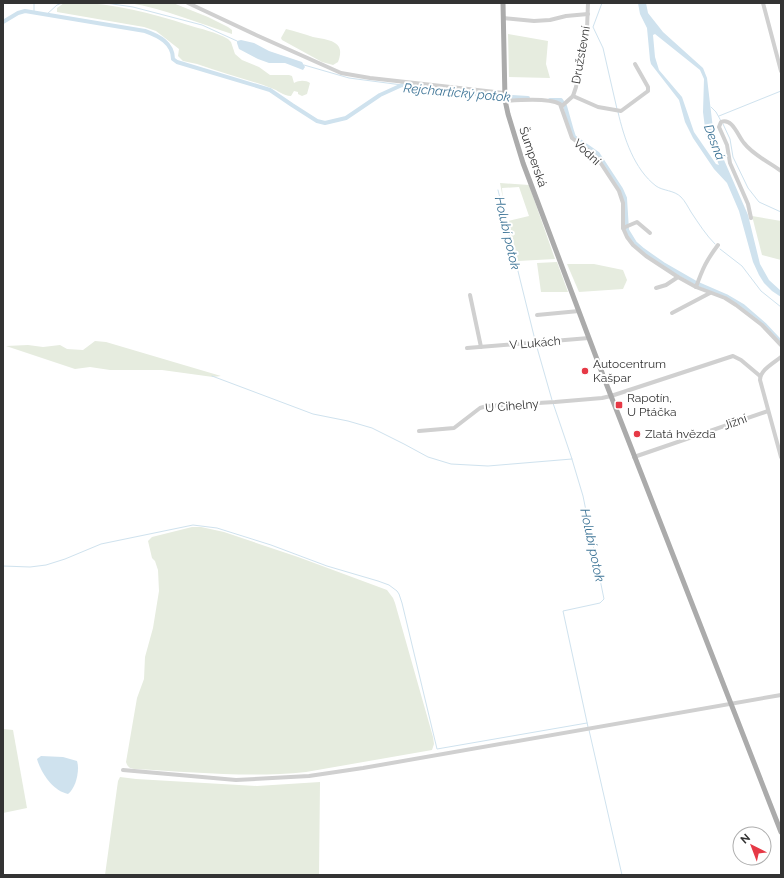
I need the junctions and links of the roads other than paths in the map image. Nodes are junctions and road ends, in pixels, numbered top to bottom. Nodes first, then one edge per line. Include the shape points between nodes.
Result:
1 (188, 3) edge
2 (503, 3) edge
3 (588, 3) edge
4 (763, 3) edge
5 (588, 14) junction
6 (503, 18) junction
7 (635, 64) dead end
8 (781, 68) edge
9 (573, 96) junction
10 (505, 97) junction
11 (563, 104) junction
12 (781, 171) edge
13 (751, 218) dead end
14 (625, 227) junction
15 (650, 233) dead end
16 (718, 245) dead end
17 (678, 277) junction
18 (697, 285) junction
19 (656, 288) dead end
20 (710, 292) junction
21 (470, 294) dead end
22 (579, 311) junction
23 (672, 313) dead end
24 (537, 315) dead end
25 (589, 338) junction
26 (781, 345) edge
27 (481, 347) junction
28 (467, 348) dead end
29 (781, 357) edge
30 (760, 376) junction
31 (611, 396) junction
32 (768, 411) junction
33 (419, 431) dead end
34 (634, 457) junction
35 (781, 457) edge
36 (781, 695) edge
37 (731, 704) junction
38 (123, 770) dead end
39 (781, 832) edge

1 - 10 street via 341,73
2 - 6 main road, Šumperská
3 - 5 street, Družstevní
4 - 8 street
5 - 6 street, Družstevní via 534,21
5 - 9 street, Družstevní
6 - 10 main road, Šumperská
7 - 9 street, Družstevní via 648,91 623,110 598,107
9 - 11 street, Družstevní
10 - 11 street
10 - 22 main road, Šumperská via 523,163
11 - 14 street, Vodní via 572,138 598,159 620,191
12 - 13 street via 749,149 729,122 722,121 719,127
14 - 15 street via 637,222
14 - 17 street via 627,237 639,251
16 - 18 street via 706,261
17 - 18 street
17 - 19 street
18 - 20 street
20 - 23 street
20 - 26 street via 725,298 744,311
21 - 27 street
22 - 24 street
22 - 25 main road, Šumperská
25 - 27 street, V Lukách
25 - 31 main road, Šumperská
27 - 28 street, V Lukách
29 - 30 street
30 - 31 street, U Cihelny via 733,356
30 - 32 street
31 - 33 street, U Cihelny via 487,406 480,408 454,428
31 - 34 main road, Šumperská
32 - 34 street, Jižní
32 - 35 street
34 - 37 main road, Šumperská
36 - 37 street
37 - 38 street via 309,776 236,780
37 - 39 main road, Šumperská

